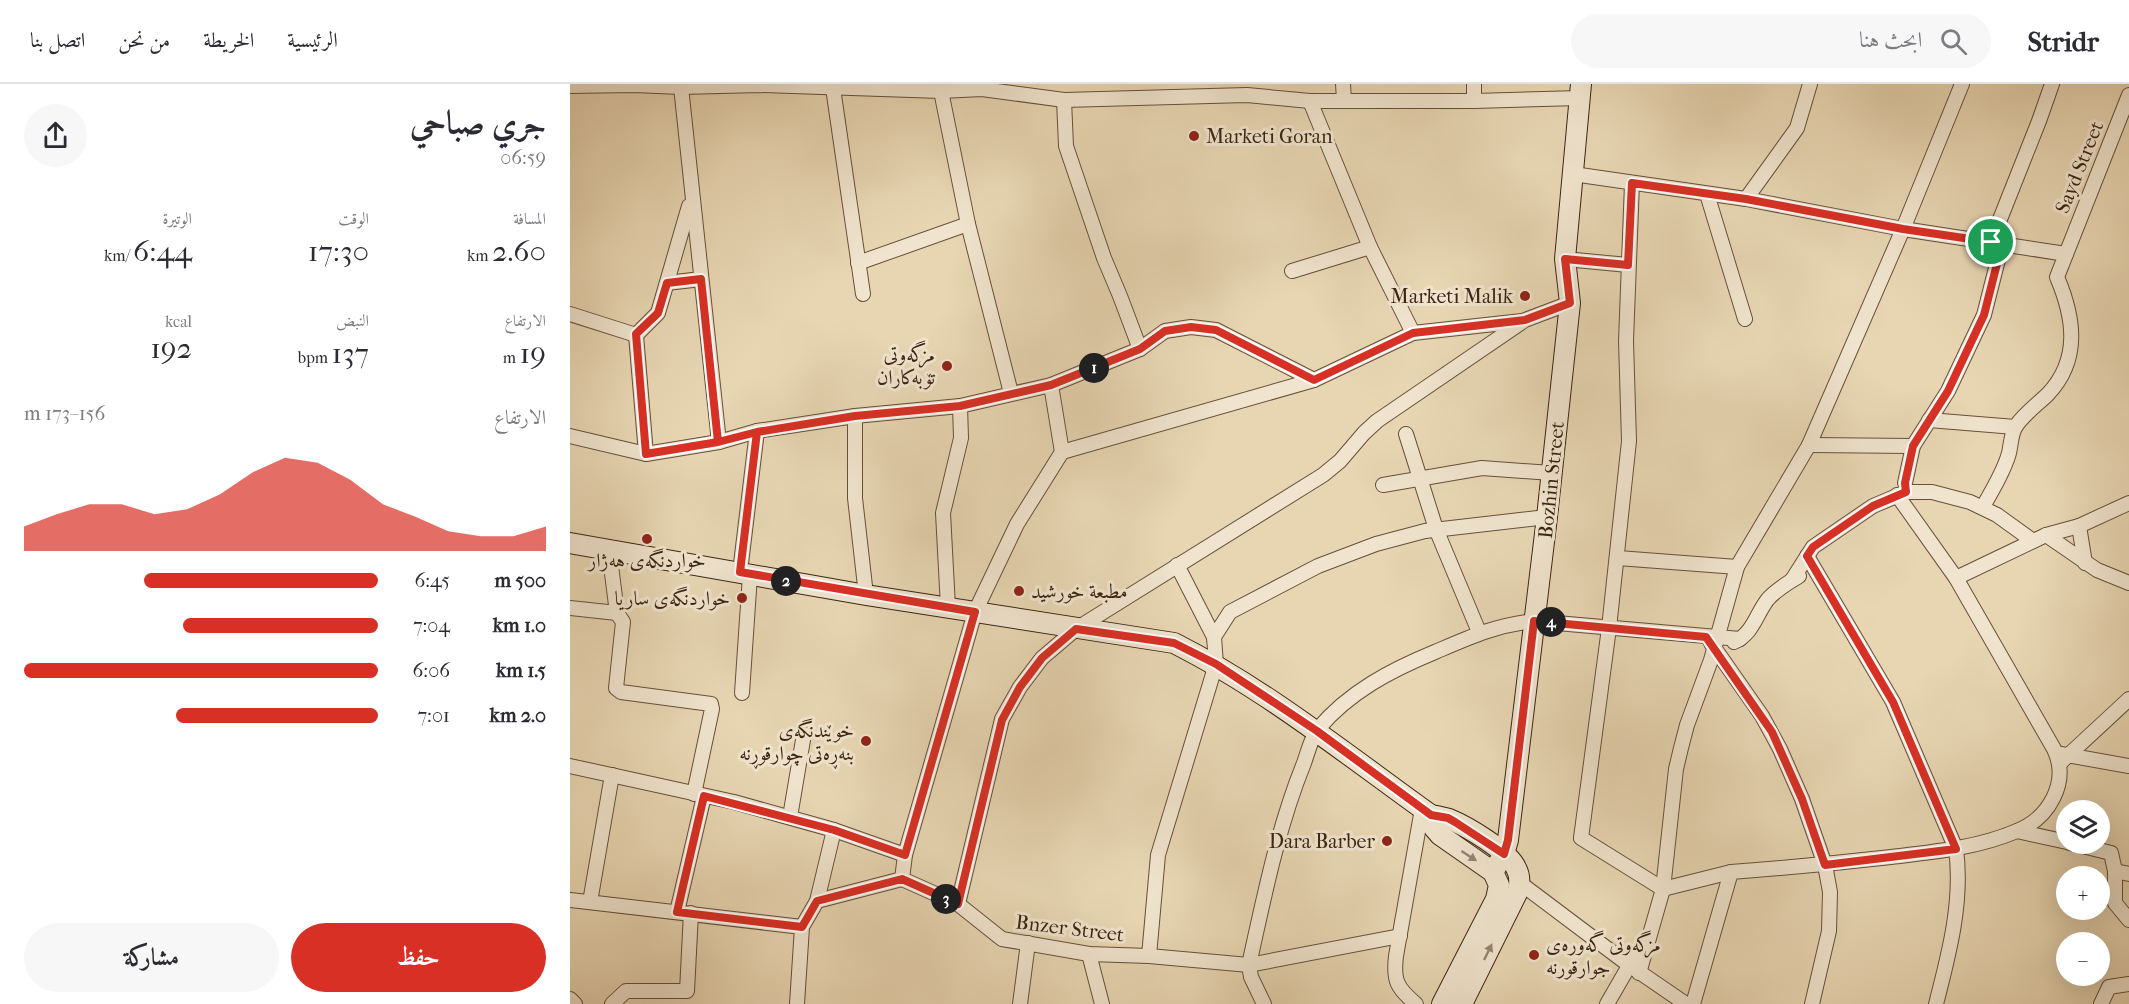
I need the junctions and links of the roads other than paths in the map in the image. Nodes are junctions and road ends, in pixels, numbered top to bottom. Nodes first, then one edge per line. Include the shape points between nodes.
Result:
1 (634, 84) edge
2 (1343, 84) edge
3 (1474, 84) edge
4 (1810, 84) edge
5 (1962, 84) edge
6 (2052, 84) edge
7 (760, 85) edge
8 (570, 86) edge
9 (982, 86) edge
10 (681, 87) junction
11 (833, 88) junction
12 (1246, 90) edge
13 (941, 91) junction
14 (1581, 91) edge
15 (2129, 96) edge
16 (1064, 100) junction
17 (1344, 100) junction
18 (1310, 101) junction
19 (1474, 101) junction
20 (1573, 174) junction
21 (1632, 183) junction
22 (1707, 194) junction
23 (691, 199) junction
24 (1746, 199) junction
25 (968, 224) junction
26 (1903, 229) junction
27 (1997, 243) junction
28 (1370, 247) junction
29 (2066, 254) junction
30 (1565, 259) junction
31 (858, 263) junction
32 (1628, 265) junction
33 (1292, 271) dead end
34 (701, 279) junction
35 (667, 283) junction
36 (863, 294) dead end
37 (1570, 303) junction
38 (570, 314) edge
39 (1745, 319) dead end
40 (1525, 320) junction
41 (1413, 333) junction
42 (636, 334) junction
43 (1140, 349) junction
44 (1314, 380) junction
45 (1051, 385) junction
46 (1011, 393) junction
47 (960, 406) junction
48 (855, 416) junction
49 (1929, 420) junction
50 (2014, 427) junction
51 (757, 432) junction
52 (1406, 434) dead end
53 (570, 436) edge
54 (718, 442) junction
55 (1809, 445) junction
56 (1907, 446) junction
57 (1062, 452) junction
58 (646, 454) junction
59 (1551, 473) junction
60 (1419, 477) junction
61 (1383, 485) dead end
62 (1903, 490) junction
63 (2129, 502) edge
64 (1983, 507) junction
65 (1547, 517) junction
66 (2079, 526) junction
67 (1436, 529) junction
68 (2046, 535) junction
69 (2033, 542) junction
70 (570, 543) edge
71 (609, 550) junction
72 (1618, 558) junction
73 (1810, 562) junction
74 (2085, 563) junction
75 (1177, 565) junction
76 (1737, 567) junction
77 (745, 574) junction
78 (1956, 578) junction
79 (2129, 583) edge
80 (866, 595) junction
81 (948, 607) junction
82 (570, 608) edge
83 (975, 612) junction
84 (617, 613) junction
85 (1534, 621) junction
86 (1609, 628) junction
87 (1076, 629) junction
88 (1479, 632) junction
89 (1214, 637) junction
90 (1712, 641) junction
91 (1216, 664) junction
92 (742, 693) dead end
93 (2129, 699) edge
94 (1317, 731) junction
95 (804, 734) dead end
96 (2061, 757) junction
97 (570, 766) edge
98 (2129, 766) edge
99 (612, 776) junction
100 (699, 795) junction
101 (1427, 812) junction
102 (790, 818) junction
103 (834, 830) junction
104 (2018, 831) junction
105 (2056, 840) edge
106 (1956, 849) junction
107 (2110, 853) edge
108 (1504, 854) junction
109 (905, 855) junction
110 (1825, 865) junction
111 (1493, 872) junction
112 (1731, 872) junction
113 (2122, 872) edge
114 (902, 879) junction
115 (1520, 883) junction
116 (1663, 889) junction
117 (570, 900) edge
118 (817, 901) junction
119 (590, 902) junction
120 (958, 904) junction
121 (684, 913) junction
122 (2129, 920) edge
123 (802, 927) junction
124 (1401, 936) junction
125 (1028, 943) junction
126 (1089, 954) junction
127 (1149, 956) junction
128 (1249, 965) junction
129 (1634, 969) junction
130 (2129, 984) edge
131 (687, 997) edge
132 (570, 999) edge
133 (575, 1004) edge
134 (612, 1004) edge
135 (797, 1004) edge
136 (1020, 1004) edge
137 (1102, 1004) edge
138 (1264, 1004) edge
139 (1416, 1004) edge
140 (1442, 1004) edge
141 (1462, 1004) edge
142 (1607, 1004) edge
143 (1686, 1004) edge
144 (1693, 1004) edge
145 (1812, 1004) edge
146 (1936, 1004) edge
147 (2101, 1004) edge

1 - 8 street
1 - 10 street
2 - 17 street
3 - 19 street
4 - 24 street via 1797,128
5 - 26 street
6 - 27 street
7 - 10 street
7 - 11 street
9 - 13 street
9 - 16 street
10 - 23 street
11 - 13 street
11 - 31 street
12 - 16 street
12 - 18 street
13 - 25 street
14 - 19 street
14 - 20 street, Bozhin Street
15 - 29 street, Sayd Street
16 - 43 street via 1066,146
17 - 18 street
17 - 19 street
18 - 28 street
20 - 21 street
20 - 30 street, Bozhin Street
21 - 22 street
21 - 32 street
22 - 24 street
22 - 39 street
23 - 34 street
23 - 35 street
24 - 26 street
25 - 31 street
25 - 46 street
26 - 27 street
26 - 55 street
27 - 29 street
27 - 49 street via 1984,315 1948,391
28 - 33 street
28 - 41 street
29 - 50 street, Sayd Street via 2057,277 2072,325 2069,355 2055,386
30 - 32 street
30 - 37 street, Bozhin Street
31 - 36 street
32 - 72 street via 1629,441
34 - 35 street
34 - 54 street
35 - 42 street via 658,313
37 - 40 street
37 - 59 street, Bozhin Street
38 - 42 street
40 - 41 street
40 - 75 street via 1371,426 1323,475
41 - 44 street
42 - 58 street
43 - 44 street via 1165,331 1191,327 1216,330
43 - 45 street
44 - 57 street
45 - 46 street
45 - 57 street
46 - 47 street
47 - 48 street
47 - 81 street via 961,438 943,513
48 - 51 street
48 - 80 street via 855,498
49 - 50 street
49 - 56 street
50 - 64 street via 2009,455
51 - 54 street
51 - 77 street
52 - 60 street
53 - 58 street
54 - 58 street
55 - 56 street
55 - 76 street
56 - 62 street
57 - 83 street via 1017,524
59 - 60 street via 1482,468
59 - 65 street, Bozhin Street
60 - 61 street
60 - 67 street
62 - 64 street via 1944,494
62 - 73 street via 1813,547
62 - 78 street via 1910,514
63 - 66 street
64 - 69 street
65 - 67 street
65 - 85 street, Bozhin Street
66 - 68 street
66 - 74 street
67 - 88 street
67 - 89 street via 1376,544 1318,566 1230,612
68 - 69 street
68 - 74 street
69 - 78 street
70 - 71 street
71 - 77 street
71 - 84 street
72 - 76 street
72 - 86 street
73 - 90 street via 1768,598 1740,639
73 - 106 street via 1893,702
74 - 79 street
75 - 87 street
75 - 89 street
76 - 90 street
77 - 80 street
77 - 92 street
78 - 96 street
80 - 81 street
81 - 83 street
82 - 84 street
83 - 87 street
83 - 109 street
84 - 100 street via 623,622 616,688 621,692 711,704
85 - 86 street
85 - 88 street
85 - 108 street, Bozhin Street
86 - 90 street
86 - 116 street via 1581,838
87 - 91 street via 1174,643
87 - 120 street via 1042,658 1002,720
88 - 94 street via 1378,678 1344,703
89 - 91 street
90 - 110 street via 1780,748
90 - 116 street via 1676,769
91 - 94 street
91 - 127 street via 1158,855
93 - 96 street
94 - 101 street
94 - 128 street via 1290,802
95 - 102 street
96 - 98 street
96 - 104 street via 2059,784 2049,807
97 - 99 street
99 - 100 street
99 - 119 street
100 - 102 street
100 - 121 street
101 - 108 street via 1448,818
101 -> 111 street via 1446,841
101 - 124 street
102 - 103 street
103 - 109 street
103 - 118 street
104 - 105 street
104 - 106 street
106 - 110 street
106 - 146 street via 1955,913
107 - 113 street
108 - 111 street, Bozhin Street
108 - 115 street via 1516,866
109 - 114 street
110 - 112 street
110 - 145 street via 1830,892 1829,931
111 - 140 street via 1499,885 1496,899
112 - 116 street
112 - 144 street
113 - 122 street via 2115,903
114 - 118 street
114 - 120 street, Bnzer Street
115 - 129 street
141 -> 115 street
116 - 129 street
117 - 119 street
118 - 123 street
119 - 121 street
120 - 125 street, Bnzer Street via 1002,939
121 - 123 street
121 - 131 street
123 - 135 street
124 - 128 street, Bnzer Street
124 - 139 street via 1394,975 1404,994
125 - 126 street, Bnzer Street
125 - 136 street
126 - 127 street, Bnzer Street
126 - 137 street
127 - 128 street, Bnzer Street
128 - 138 street
129 - 142 street
129 - 143 street
130 - 147 street via 2109,987
131 - 134 street via 626,991
132 - 133 street

